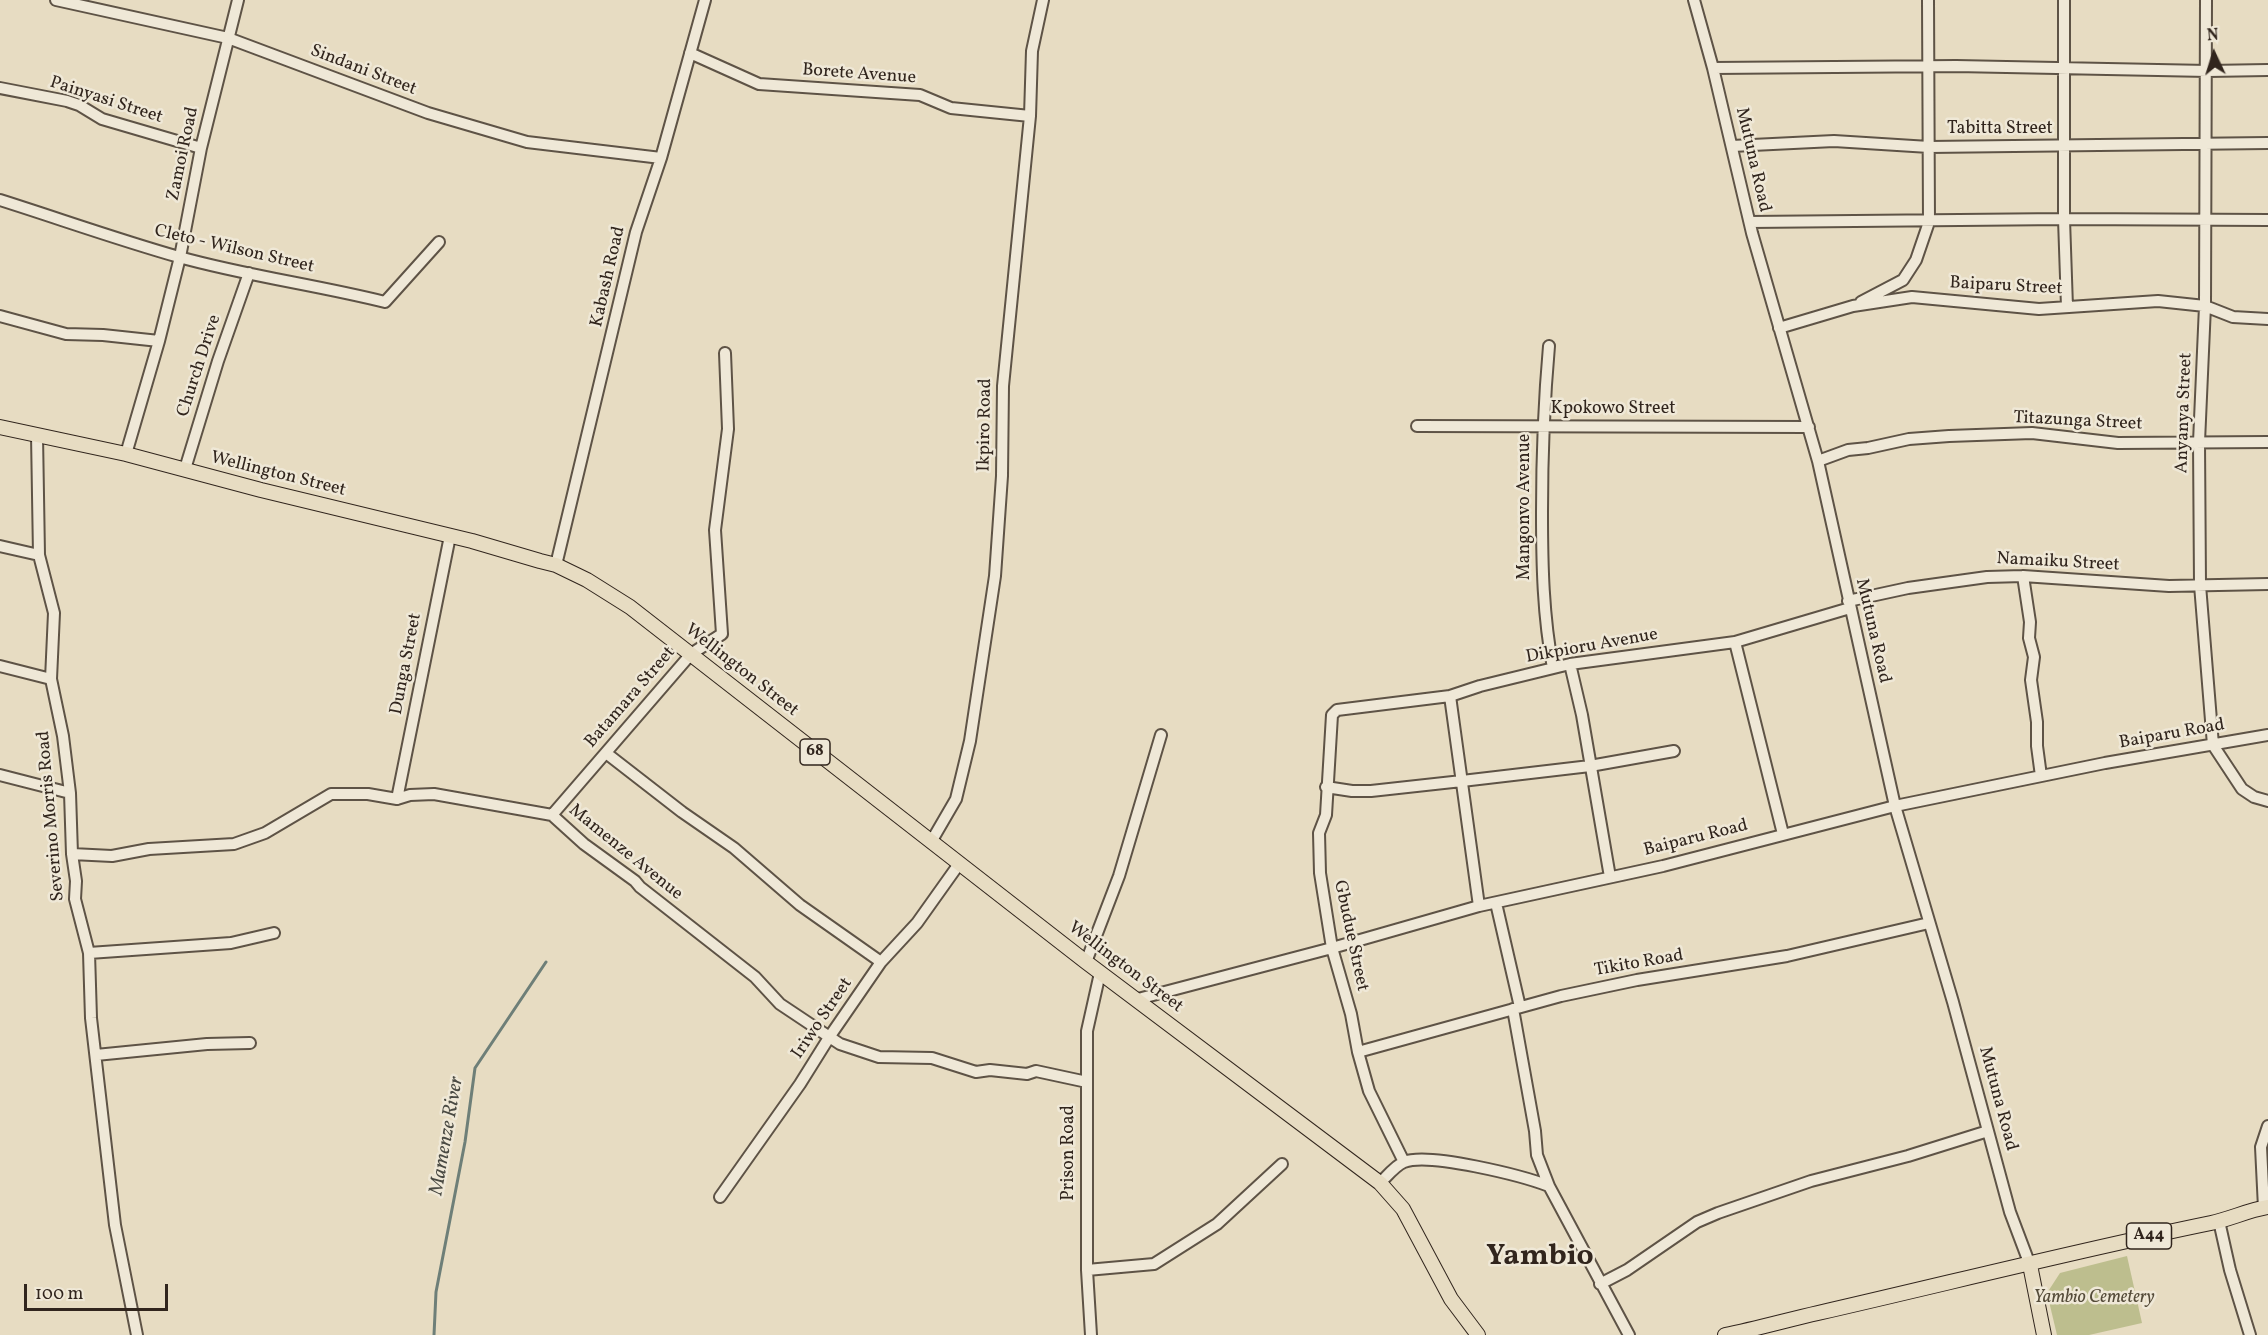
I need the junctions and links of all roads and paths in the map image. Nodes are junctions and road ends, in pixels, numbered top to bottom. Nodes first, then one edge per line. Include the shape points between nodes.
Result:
1 (56, 0) edge
2 (238, 0) edge
3 (705, 0) edge
4 (1043, 0) edge
5 (1697, 0) edge
6 (1928, 0) edge
7 (2064, 0) edge
8 (2206, 0) edge
9 (228, 39) junction
10 (690, 53) junction
11 (1928, 66) junction
12 (1713, 68) junction
13 (2064, 68) junction
14 (2268, 70) edge
15 (2208, 71) junction
16 (0, 88) edge
17 (1030, 116) junction
18 (2207, 143) junction
19 (2268, 143) edge
20 (1732, 146) junction
21 (2064, 146) junction
22 (1929, 147) junction
23 (201, 148) junction
24 (661, 158) junction
25 (0, 200) edge
26 (2064, 219) junction
27 (2206, 220) junction
28 (2268, 220) edge
29 (1750, 222) junction
30 (1929, 222) junction
31 (439, 242) dead end
32 (180, 257) junction
33 (249, 273) junction
34 (1853, 306) junction
35 (2205, 306) junction
36 (2067, 308) junction
37 (0, 316) edge
38 (2268, 319) edge
39 (1779, 328) junction
40 (159, 341) junction
41 (1549, 346) dead end
42 (725, 352) dead end
43 (1417, 426) dead end
44 (1542, 426) junction
45 (0, 427) edge
46 (1809, 427) junction
47 (37, 435) junction
48 (2199, 442) junction
49 (2268, 442) edge
50 (126, 454) junction
51 (1818, 461) junction
52 (185, 469) junction
53 (450, 536) junction
54 (0, 546) edge
55 (39, 555) junction
56 (556, 565) junction
57 (2023, 576) junction
58 (2268, 584) edge
59 (2200, 585) junction
60 (1849, 605) junction
61 (1735, 642) junction
62 (691, 654) junction
63 (1570, 664) junction
64 (0, 666) edge
65 (1553, 668) junction
66 (51, 679) junction
67 (1450, 696) junction
68 (1337, 710) joint
69 (1161, 735) dead end
70 (2268, 735) edge
71 (2213, 745) junction
72 (1674, 751) dead end
73 (606, 753) junction
74 (1590, 766) junction
75 (0, 776) edge
76 (2041, 776) junction
77 (1462, 782) junction
78 (1326, 787) junction
79 (70, 793) junction
80 (397, 799) junction
81 (2268, 801) edge
82 (1895, 806) junction
83 (552, 815) junction
84 (1783, 834) junction
85 (931, 842) junction
86 (72, 854) junction
87 (959, 864) junction
88 (1610, 877) junction
89 (1496, 903) junction
90 (1479, 906) junction
91 (1929, 923) junction
92 (274, 933) dead end
93 (1332, 948) junction
94 (89, 953) junction
95 (881, 962) junction
96 (1086, 962) junction
97 (1100, 972) junction
98 (1138, 999) junction
99 (1517, 1008) junction
100 (830, 1036) junction
101 (250, 1043) dead end
102 (1358, 1052) junction
103 (96, 1055) junction
104 (1087, 1082) junction
105 (2268, 1126) edge
106 (1988, 1131) junction
107 (1404, 1162) junction
108 (1282, 1164) dead end
109 (1380, 1182) junction
110 (1549, 1186) junction
111 (720, 1197) dead end
112 (2266, 1207) edge
113 (2219, 1221) junction
114 (2030, 1265) junction
115 (1087, 1270) junction
116 (1600, 1284) junction
117 (137, 1335) edge
118 (1091, 1335) edge
119 (1478, 1335) edge
120 (1629, 1335) edge
121 (1725, 1335) edge
122 (2044, 1335) edge
123 (2250, 1335) edge

1 - 9 street, Sindani Street
2 - 9 street, Zamoi Road
3 - 10 street, Kabash Road
4 - 17 street, Ikpiro Road via 1032,51
5 - 12 street, Mutuna Road
6 - 11 street
7 - 13 street
8 - 15 street, Anyanya Street
9 - 23 street, Zamoi Road
9 - 24 street, Sindani Street via 428,113 527,142
10 - 17 street, Borete Avenue via 759,84 920,95 951,108
10 - 24 street, Kabash Road
11 - 12 street
11 - 13 street
11 - 22 street
12 - 20 street, Mutuna Road
13 - 15 street
13 - 21 street
14 - 15 street
15 - 18 street, Anyanya Street
16 - 23 street, Painyasi Street via 66,101 102,119
17 - 85 street, Ikpiro Road via 1003,386 995,576 970,741 956,799
18 - 19 street, Tabitta Street
18 - 21 street, Tabitta Street
18 - 27 street, Anyanya Street
20 - 22 street, Tabitta Street via 1834,141
20 - 29 street, Mutuna Road
21 - 22 street, Tabitta Street
21 - 26 street
22 - 30 street
23 - 32 street, Zamoi Road
24 - 56 street, Kabash Road via 636,232
25 - 32 street, Cleto - Wilson Street
26 - 27 street
26 - 30 street
26 - 36 street
27 - 28 street
27 - 35 street, Anyanya Street
29 - 30 street
29 - 39 street, Mutuna Road
30 - 34 street via 1916,260 1903,280
31 - 33 street, Cleto - Wilson Street via 385,302
32 - 33 street, Cleto - Wilson Street
32 - 40 street, Zamoi Road
33 - 52 street, Church Drive
34 - 36 street, Baiparu Street via 1912,297
34 - 39 street, Baiparu Street
35 - 36 street, Baiparu Street via 2158,301
35 - 38 street, Baiparu Street via 2233,316
35 - 48 street, Anyanya Street
37 - 40 street via 66,334
39 - 46 street, Mutuna Road
40 - 50 street, Zamoi Road
41 - 44 street, Mangonvo Avenue
42 - 62 street, Batamara Street via 728,429 715,530 722,634
43 - 44 street, Kpokowo Street
44 - 46 street, Kpokowo Street
44 - 65 street, Mangonvo Avenue via 1542,567
45 - 47 main road, Wellington Street / 68
46 - 51 street, Mutuna Road
47 - 50 main road, Wellington Street / 68
47 - 55 street, Severino Morris Road
48 - 49 street, Titazunga Street
48 - 51 street, Titazunga Street via 2118,443 2032,433 1949,436 1848,450
48 - 59 street, Anyanya Street
50 - 52 main road, Wellington Street / 68
51 - 60 street, Mutuna Road
52 - 53 main road, Wellington Street / 68
53 - 56 main road, Wellington Street / 68
53 - 80 street, Dunga Street
54 - 55 street
55 - 66 street, Severino Morris Road via 54,613
56 - 62 main road, Wellington Street / 68 via 630,607
57 - 59 street, Namaiku Street
57 - 60 street, Namaiku Street via 1908,588
57 - 76 street via 2031,622 2031,680
58 - 59 street, Namaiku Street
59 - 71 street, Anyanya Street
60 - 61 street, Dikpioru Avenue
60 - 82 street, Mutuna Road
61 - 63 street, Dikpioru Avenue
61 - 84 street
62 - 73 street, Batamara Street
62 - 85 main road, Wellington Street / 68
63 - 65 street, Dikpioru Avenue
63 - 74 street
64 - 66 street
65 - 67 street, Dikpioru Avenue
66 - 79 street, Severino Morris Road
67 - 68 street, Dikpioru Avenue
67 - 77 street
68 - 78 street, Gbudue Street via 1332,715
69 - 96 street via 1119,876
70 - 71 street, Baiparu Road
71 - 76 street, Baiparu Road
71 - 81 street, Anyanya Street via 2242,789
72 - 74 street
73 - 83 street, Batamara Street
73 - 95 street via 734,848 801,905
74 - 77 street
74 - 88 street
75 - 79 street
76 - 82 street, Baiparu Road
77 - 78 street via 1371,791
77 - 90 street
78 - 93 street, Gbudue Street via 1326,815 1319,833 1320,873
79 - 86 street, Severino Morris Road
80 - 83 street, Mamenze Avenue via 434,794
80 - 86 street, Mamenze Avenue via 331,794 265,833 234,844 149,849 112,856
82 - 84 street, Baiparu Road
82 - 91 street, Mutuna Road
83 - 100 street, Mamenze Avenue via 755,977 780,1004
84 - 88 street, Baiparu Road
85 - 87 main road, Wellington Street / 68
86 - 94 street, Severino Morris Road via 75,899
87 - 95 street, Iriwo Street via 917,923
87 - 96 main road, Wellington Street / 68
88 - 89 street, Baiparu Road
89 - 90 street, Baiparu Road
89 - 99 street
90 - 93 street, Baiparu Road
91 - 99 street, Tikito Road via 1787,956 1637,980
91 - 106 street, Mutuna Road
92 - 94 street via 231,943
93 - 98 street, Baiparu Road
93 - 102 street, Gbudue Street
94 - 103 street, Severino Morris Road
95 - 100 street, Iriwo Street
96 - 97 main road, Wellington Street / 68
97 - 98 main road, Wellington Street / 68
97 - 104 street, Prison Road via 1087,1031
98 - 109 main road, Wellington Street / 68
99 - 102 street, Tikito Road
99 - 110 street via 1537,1155
100 - 104 street, Mamenze Avenue via 840,1044 879,1057 932,1059 976,1072 1036,1071
100 - 111 street, Iriwo Street
101 - 103 street
102 - 107 street, Gbudue Street via 1369,1091
103 - 117 street, Severino Morris Road via 115,1225
104 - 115 street, Prison Road
105 - 112 street via 2261,1147
106 - 114 street, Mutuna Road via 2010,1212
106 - 116 street via 1811,1181 1718,1213 1697,1222
107 - 109 street
107 - 110 street via 1439,1160
108 - 115 street via 1217,1224 1154,1263
109 - 119 main road, Wellington Street / 68 via 1403,1209 1451,1299
110 - 116 street
112 - 113 main road, A44
113 - 114 main road, A44
113 - 123 street
114 - 121 main road
114 - 122 main road
115 - 118 street, Prison Road
116 - 120 street

